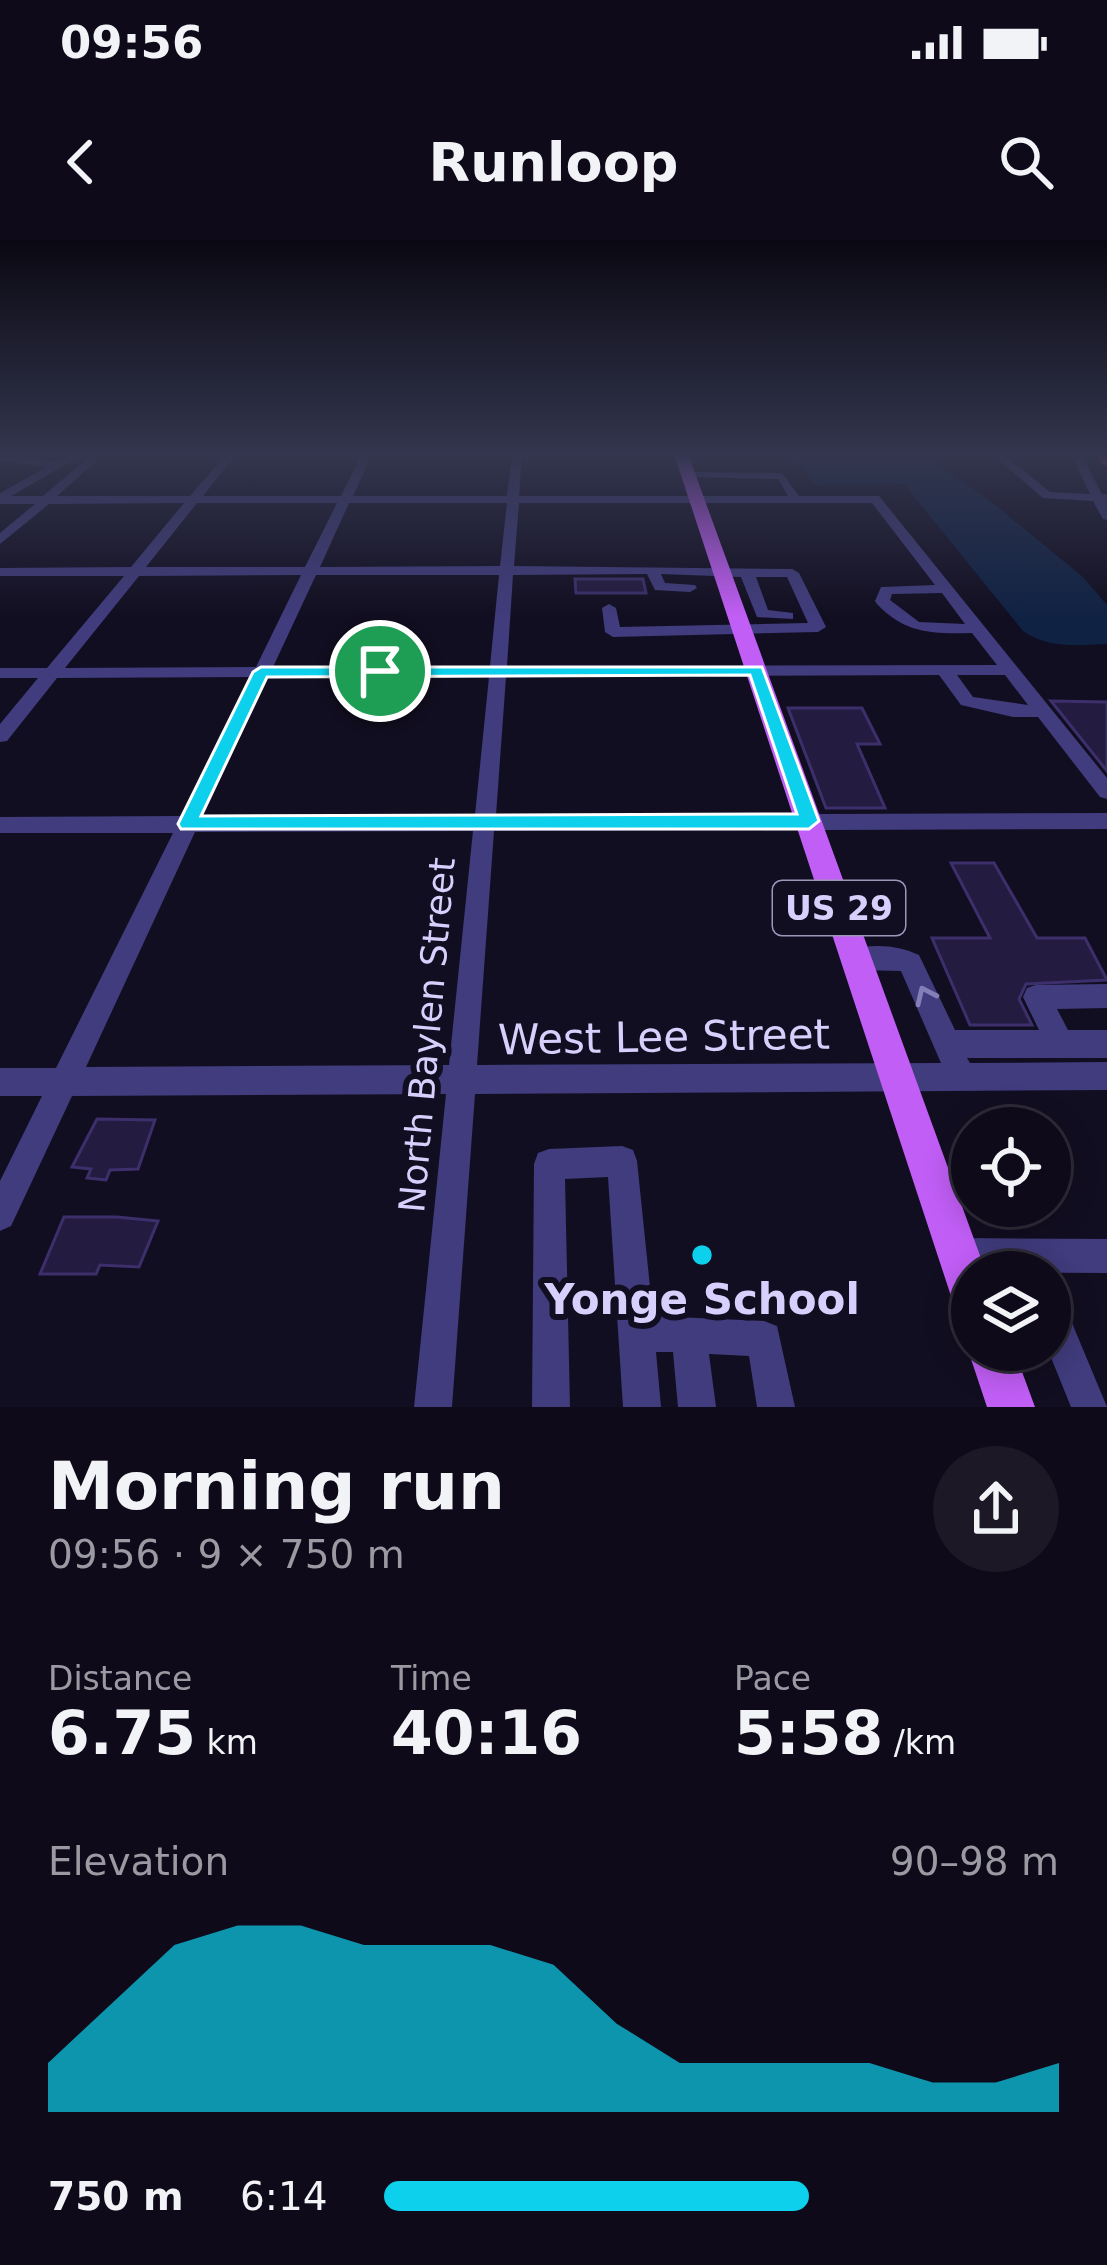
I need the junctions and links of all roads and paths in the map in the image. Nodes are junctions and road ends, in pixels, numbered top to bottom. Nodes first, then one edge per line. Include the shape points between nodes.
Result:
1 (35, 508) edge
2 (190, 508) edge
3 (340, 508) edge
4 (512, 508) edge
5 (702, 508) edge
6 (885, 508) edge
7 (0, 540) edge
8 (652, 570) junction
9 (310, 571) junction
10 (507, 571) junction
11 (0, 572) edge
12 (137, 572) junction
13 (730, 572) junction
14 (690, 588) dead end
15 (949, 589) junction
16 (609, 608) dead end
17 (759, 625) junction
18 (979, 628) junction
19 (757, 670) junction
20 (944, 670) junction
21 (1012, 670) junction
22 (498, 671) junction
23 (261, 672) junction
24 (0, 673) edge
25 (52, 673) junction
26 (1044, 711) junction
27 (0, 736) edge
28 (1107, 792) edge
29 (1107, 820) edge
30 (809, 821) junction
31 (484, 823) junction
32 (188, 824) junction
33 (0, 825) edge
34 (857, 959) junction
35 (1107, 996) edge
36 (947, 1044) junction
37 (1061, 1044) junction
38 (1107, 1044) edge
39 (1107, 1076) edge
40 (898, 1077) junction
41 (962, 1077) junction
42 (463, 1081) junction
43 (0, 1082) edge
44 (64, 1082) junction
45 (0, 1215) edge
46 (958, 1251) edge
47 (1107, 1256) edge
48 (1071, 1260) edge
49 (637, 1333) junction
50 (689, 1335) junction
51 (1071, 1361) edge
52 (999, 1371) edge
53 (433, 1407) edge
54 (551, 1407) edge
55 (642, 1407) edge
56 (698, 1407) edge
57 (776, 1407) edge
58 (1011, 1407) edge
59 (1090, 1407) edge

1 - 7 street
2 - 12 street
3 - 9 street
4 - 10 street, North Baylen Street
5 - 13 main road, US 29
6 - 15 street
8 - 10 street
8 - 13 street
8 - 14 street via 660,587
9 - 10 street
9 - 12 street
9 - 23 street
10 - 22 street, North Baylen Street
11 - 12 street
12 - 25 street
13 - 17 main road, US 29
13 - 17 street via 792,573 812,615
15 - 18 street
15 - 18 street via 886,590 881,602 900,623 919,629
16 - 17 street via 613,632
17 - 19 main road, US 29
18 - 21 street
19 - 20 street
19 - 22 street
19 - 30 main road, US 29
20 - 21 street
20 - 26 street via 968,701
21 - 26 street
22 - 23 street
22 - 31 street, North Baylen Street
23 - 25 street
23 - 32 street
24 - 25 street
25 - 27 street
26 - 28 street
29 - 30 street
30 - 31 street
30 - 34 main road, US 29
31 - 32 street
31 - 42 street, North Baylen Street
32 - 33 street
32 - 44 street
36 -> 34 street via 910,963
34 - 40 main road, US 29
35 - 37 street via 1036,997
36 - 37 street
36 - 41 street
37 - 38 street
39 - 41 street, West Lee Street
40 - 41 street, West Lee Street
40 - 42 street, West Lee Street
40 - 46 main road, US 29
42 - 44 street, West Lee Street
42 - 53 street, North Baylen Street
43 - 44 street, West Lee Street
44 - 45 street
47 - 48 street
49 - 50 street
49 - 54 street via 622,1161 549,1164
49 - 55 street
50 - 56 street
50 - 57 street via 764,1339
51 - 59 street
52 - 58 main road

